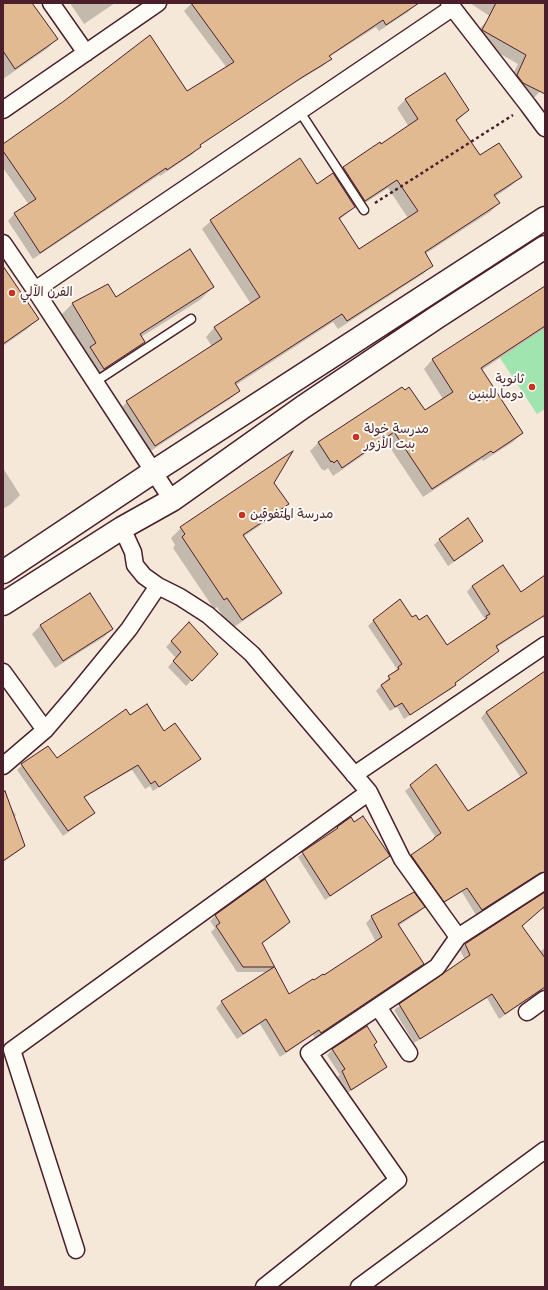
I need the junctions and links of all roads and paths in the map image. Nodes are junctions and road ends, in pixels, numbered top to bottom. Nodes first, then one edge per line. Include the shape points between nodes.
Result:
1 (51, 3) edge
2 (158, 3) edge
3 (450, 6) edge
4 (86, 53) junction
5 (528, 105) junction
6 (3, 110) edge
7 (300, 112) junction
8 (545, 128) edge
9 (364, 210) joint
10 (545, 218) edge
11 (3, 243) edge
12 (545, 248) edge
13 (35, 290) junction
14 (191, 319) dead end
15 (95, 382) junction
16 (153, 472) junction
17 (172, 500) junction
18 (122, 528) junction
19 (3, 572) edge
20 (158, 586) junction
21 (3, 604) edge
22 (545, 645) edge
23 (3, 672) edge
24 (45, 730) junction
25 (3, 766) edge
26 (354, 775) junction
27 (369, 792) junction
28 (545, 881) edge
29 (458, 937) junction
30 (545, 999) edge
31 (378, 1007) junction
32 (527, 1012) dead end
33 (409, 1053) dead end
34 (545, 1150) edge
35 (76, 1250) dead end
36 (264, 1287) edge
37 (359, 1287) edge

1 - 4 street
2 - 4 street
3 - 5 street
3 - 7 street
4 - 6 street
5 - 8 street
5 - 9 path
7 - 9 lane
7 - 13 street
10 - 16 main road
11 - 13 street
12 - 17 main road via 309,402
13 - 15 street
14 - 15 lane
15 - 16 street
16 - 17 street
16 - 19 main road
17 - 18 main road
18 - 20 street via 134,552 135,565 144,576
18 - 21 main road
20 - 24 street via 128,629
20 - 26 street via 208,615 252,654
22 - 26 street
23 - 24 street
24 - 25 street
26 - 27 street
27 - 29 street via 402,859
27 - 35 street via 12,1050
28 - 29 street
29 - 31 street via 437,967
30 - 32 street
31 - 33 street
31 - 36 street via 309,1053 398,1180
34 - 37 street

